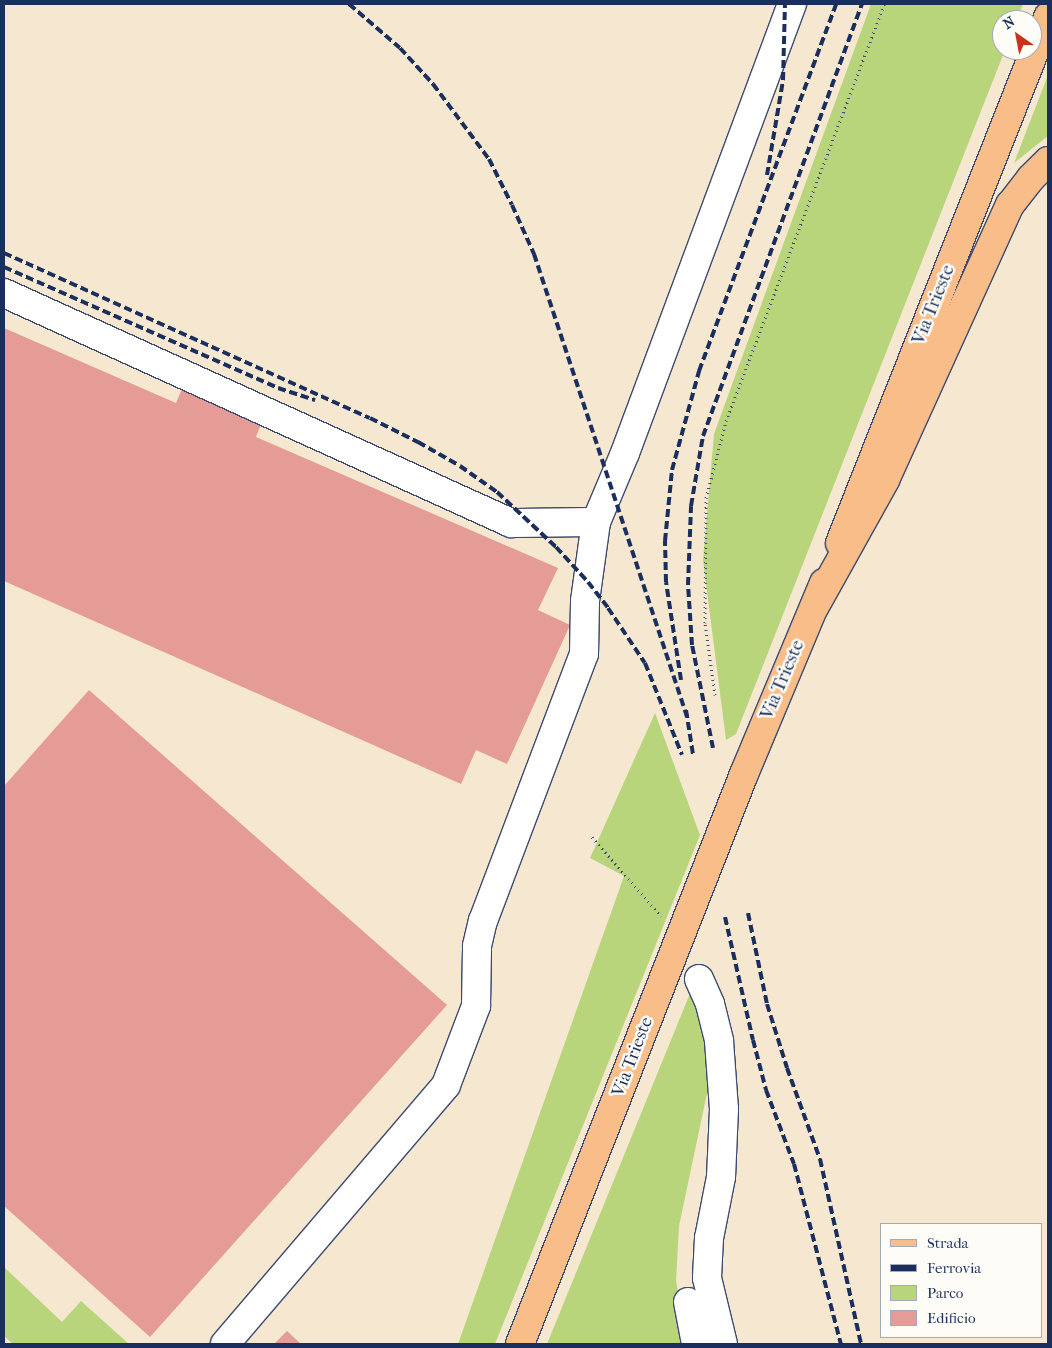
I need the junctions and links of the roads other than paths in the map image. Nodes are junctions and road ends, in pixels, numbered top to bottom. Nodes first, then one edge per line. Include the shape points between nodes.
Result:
1 (792, 4) edge
2 (1048, 17) edge
3 (1048, 161) edge
4 (4, 293) edge
5 (596, 522) junction
6 (815, 606) junction
7 (699, 978) dead end
8 (688, 1302) dead end
9 (225, 1344) edge
10 (520, 1344) edge
11 (696, 1344) edge
12 (723, 1344) edge

1 - 5 street via 629,444
2 - 6 main road, Via Trieste
3 - 6 main road via 1010,205 885,480
4 - 5 street via 511,523
5 - 9 street via 585,601 584,654 484,921 477,946 476,1006 446,1085
6 - 10 main road, Via Trieste via 744,774
7 - 12 street via 710,1004 719,1041 721,1176 709,1238 708,1278
8 - 11 street

